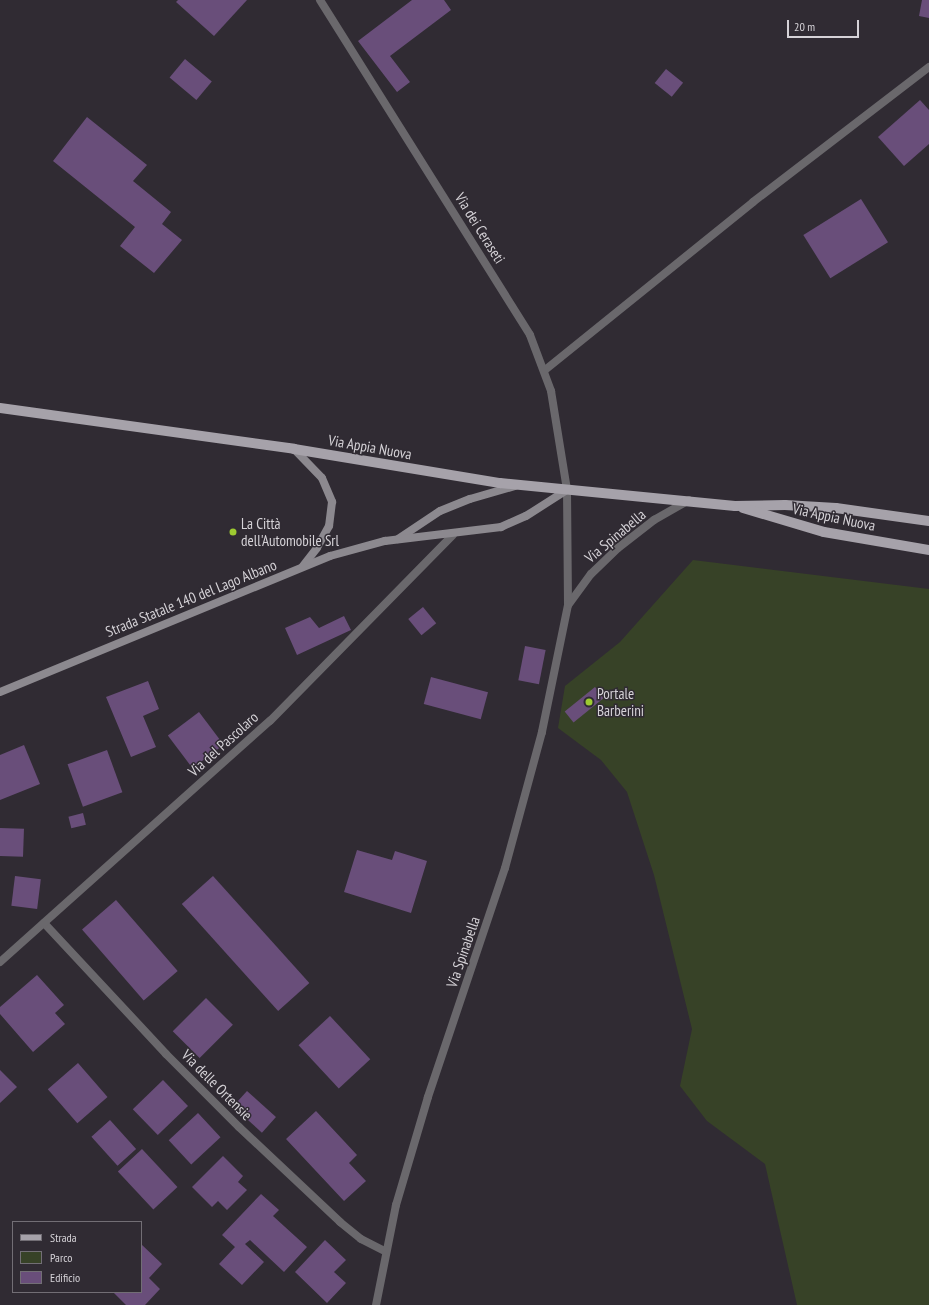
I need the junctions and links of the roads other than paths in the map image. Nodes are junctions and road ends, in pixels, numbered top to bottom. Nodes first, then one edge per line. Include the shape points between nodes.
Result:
1 (320, 0) edge
2 (929, 67) edge
3 (545, 370) junction
4 (0, 408) edge
5 (294, 449) junction
6 (518, 485) junction
7 (567, 490) junction
8 (690, 500) junction
9 (735, 506) junction
10 (929, 521) edge
11 (453, 535) junction
12 (397, 540) junction
13 (929, 550) edge
14 (302, 568) junction
15 (568, 605) junction
16 (0, 692) edge
17 (44, 923) junction
18 (0, 962) edge
19 (385, 1252) junction
20 (375, 1305) edge

1 - 3 street, Via dei Ceraseti via 530,335
2 - 3 street via 753,202
3 - 7 street, Via dei Ceraseti via 554,402
4 - 5 main road, Via Appia Nuova
5 - 6 main road, Via Appia Nuova
5 - 14 main road via 322,478 331,494 332,506 329,526 323,540
6 - 7 main road, Via Appia Nuova
6 - 12 main road via 440,511
7 - 8 main road, Via Appia Nuova
7 - 11 main road, Strada Statale 140 del Lago Albano via 516,522
7 - 15 street, Via Spinabella
8 - 9 main road, Via Appia Nuova
8 - 15 street, Via Spinabella via 654,520 618,548 591,574
9 - 10 main road, Via Appia Nuova via 816,506
9 - 13 main road, Via Appia Nuova via 824,532
11 - 12 main road, Strada Statale 140 del Lago Albano
11 - 17 street, Via del Pascolaro via 270,721
12 - 14 main road, Strada Statale 140 del Lago Albano via 354,549
14 - 16 main road, Strada Statale 140 del Lago Albano
15 - 19 street, Via Spinabella via 545,717 520,818 428,1097
17 - 18 street, Via del Pascolaro
17 - 19 street, Via delle Ortensie via 166,1054 239,1127 340,1222
19 - 20 street, Via Spinabella

